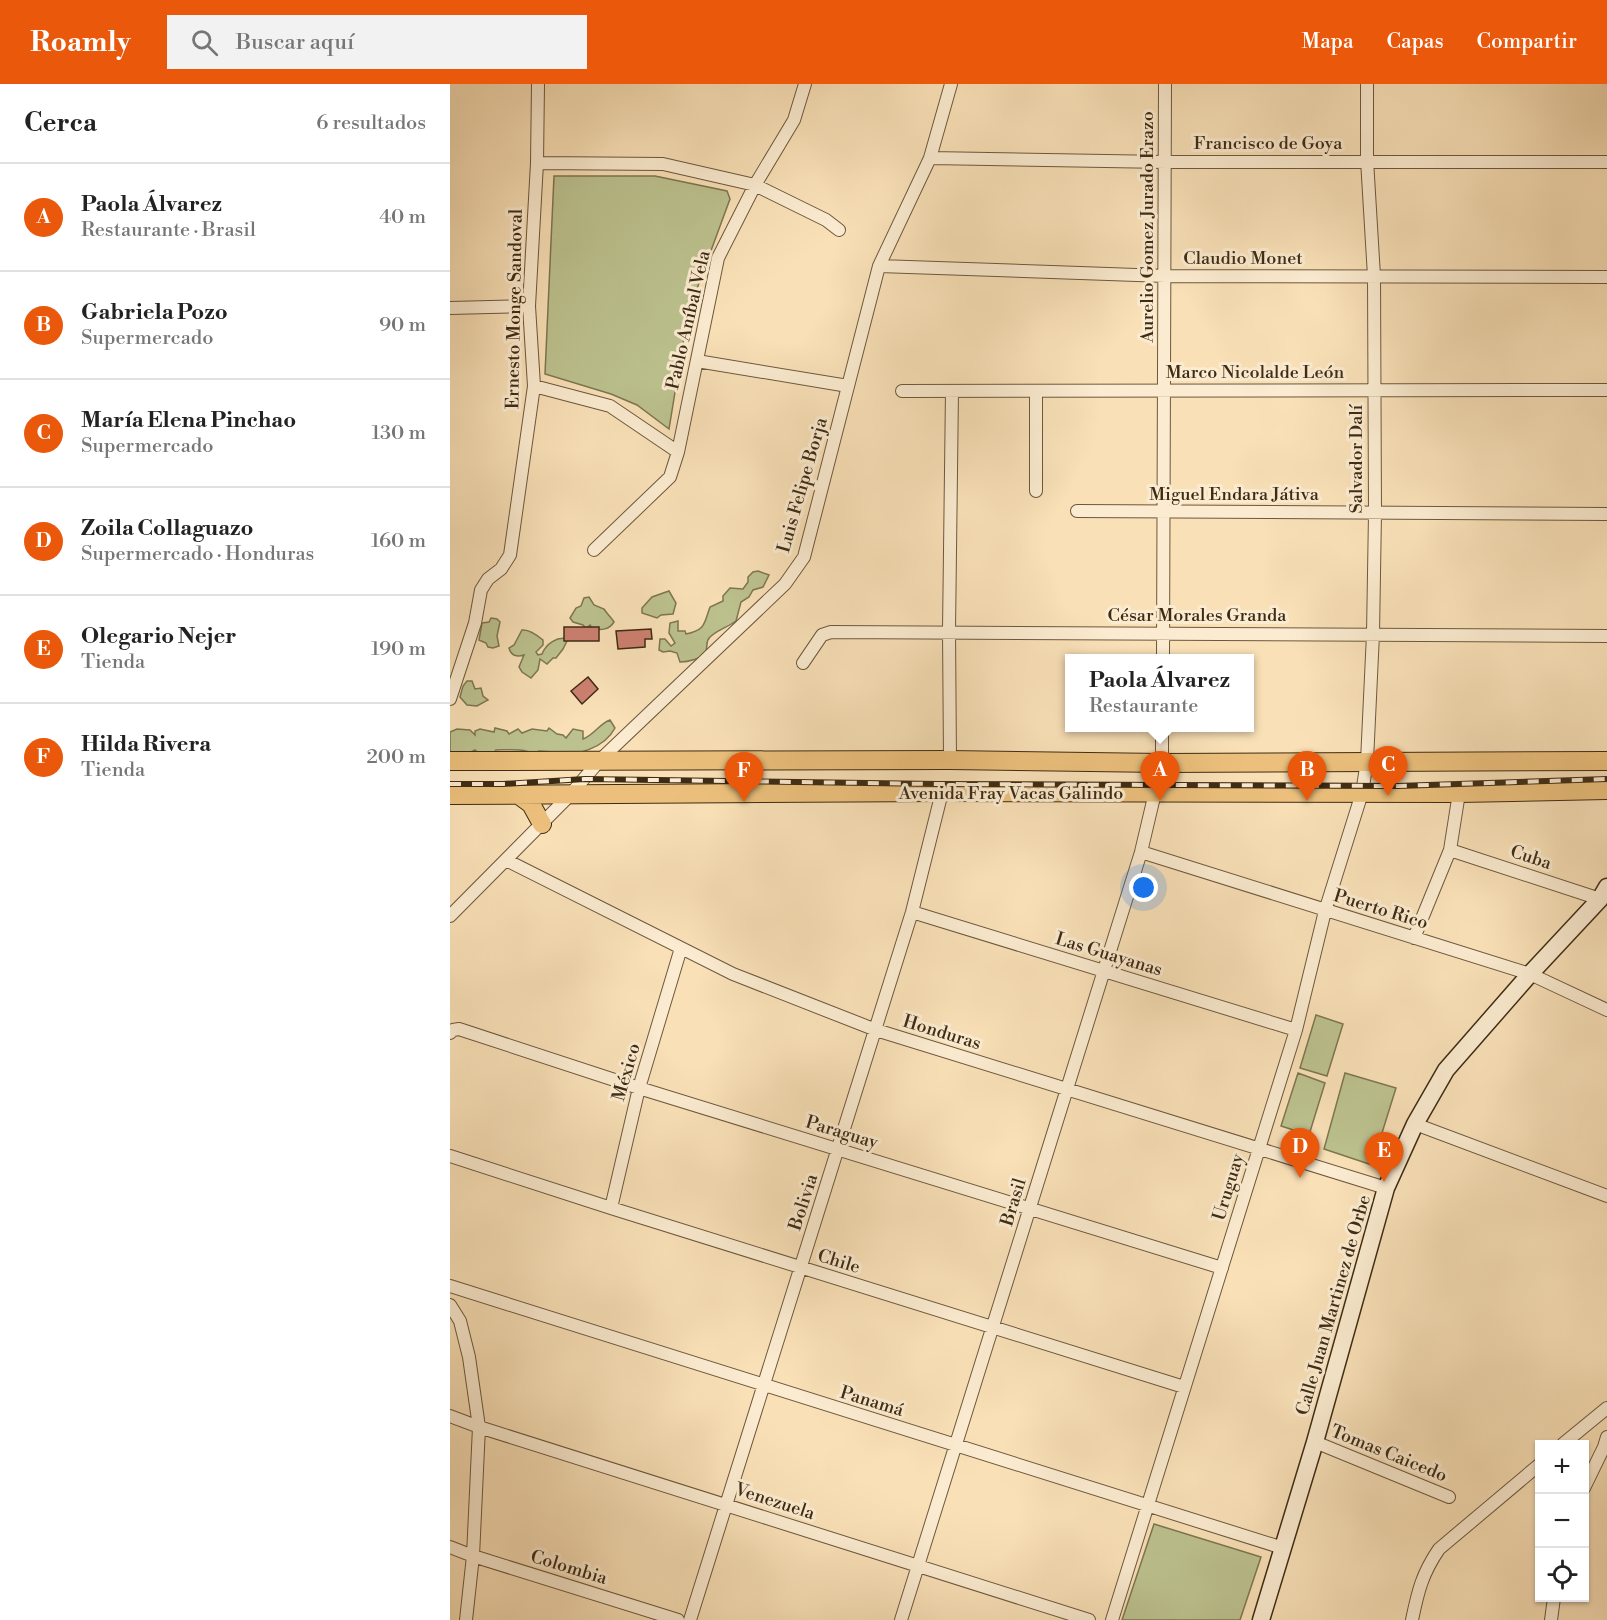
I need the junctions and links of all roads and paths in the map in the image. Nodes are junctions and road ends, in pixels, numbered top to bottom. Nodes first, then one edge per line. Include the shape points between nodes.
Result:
1 (538, 84) edge
2 (805, 84) edge
3 (951, 84) edge
4 (1165, 84) edge
5 (1368, 84) edge
6 (930, 158) junction
7 (1367, 160) junction
8 (1165, 162) junction
9 (1607, 162) edge
10 (537, 163) junction
11 (755, 185) junction
12 (839, 230) dead end
13 (879, 266) junction
14 (1165, 276) junction
15 (1374, 276) junction
16 (1607, 277) edge
17 (529, 306) junction
18 (450, 308) edge
19 (697, 362) junction
20 (534, 386) junction
21 (848, 386) junction
22 (1374, 390) junction
23 (1607, 390) edge
24 (902, 391) dead end
25 (952, 391) junction
26 (1036, 391) junction
27 (1164, 391) junction
28 (678, 452) junction
29 (1036, 491) dead end
30 (1077, 511) dead end
31 (1164, 512) junction
32 (1375, 513) junction
33 (1607, 514) edge
34 (594, 550) dead end
35 (949, 631) junction
36 (1163, 632) junction
37 (1374, 634) junction
38 (1607, 636) edge
39 (1163, 654) edge
40 (803, 663) dead end
41 (450, 699) edge
42 (1162, 732) edge
43 (601, 759) junction
44 (950, 760) junction
45 (450, 761) edge
46 (1366, 761) junction
47 (1607, 761) edge
48 (1162, 763) junction
49 (1607, 790) edge
50 (942, 792) junction
51 (1362, 793) junction
52 (1459, 793) junction
53 (1155, 794) junction
54 (450, 795) edge
55 (520, 796) junction
56 (569, 796) junction
57 (542, 824) junction
58 (1450, 850) junction
59 (1141, 852) junction
60 (506, 860) junction
61 (1604, 893) edge
62 (1325, 911) junction
63 (912, 912) junction
64 (450, 916) edge
65 (1414, 938) junction
66 (681, 948) junction
67 (1104, 971) junction
68 (1530, 974) junction
69 (1607, 1010) edge
70 (876, 1030) junction
71 (1296, 1030) junction
72 (451, 1031) edge
73 (639, 1088) junction
74 (1067, 1090) junction
75 (1415, 1124) junction
76 (839, 1149) junction
77 (1259, 1150) junction
78 (450, 1156) edge
79 (1386, 1188) junction
80 (1607, 1196) edge
81 (611, 1208) junction
82 (1030, 1209) junction
83 (801, 1268) junction
84 (1222, 1268) junction
85 (450, 1287) edge
86 (450, 1305) edge
87 (993, 1327) junction
88 (764, 1386) junction
89 (1184, 1387) junction
90 (1607, 1408) edge
91 (450, 1416) edge
92 (479, 1427) junction
93 (1607, 1437) edge
94 (1568, 1440) edge
95 (1315, 1442) junction
96 (956, 1446) junction
97 (1535, 1467) edge
98 (1589, 1478) edge
99 (1449, 1497) dead end
100 (727, 1504) junction
101 (1148, 1506) junction
102 (450, 1547) edge
103 (1283, 1548) junction
104 (473, 1556) junction
105 (918, 1566) junction
106 (1553, 1602) edge
107 (466, 1620) edge
108 (678, 1620) edge
109 (690, 1620) edge
110 (901, 1620) edge
111 (1089, 1620) edge
112 (1112, 1620) edge
113 (1261, 1620) edge
114 (1412, 1620) edge
115 (1551, 1620) edge

1 - 10 street, Ernesto Monge Sandoval
2 - 11 street, Pablo Aníbal Vela via 794,120
3 - 6 street, Luis Felipe Borja
4 - 8 street, Aurelio Gomez Jurado Erazo
5 - 7 street, Salvador Dalí
6 - 8 street, Francisco de Goya
6 - 13 street, Luis Felipe Borja
7 - 8 street, Francisco de Goya
7 - 9 street, Francisco de Goya
7 - 15 street, Salvador Dalí
8 - 14 street, Aurelio Gomez Jurado Erazo
10 - 11 street via 663,164
10 - 17 street, Ernesto Monge Sandoval
11 - 12 street
11 - 19 street, Pablo Aníbal Vela via 718,258
13 - 14 street, Claudio Monet
13 - 21 street, Luis Felipe Borja
14 - 15 street, Claudio Monet
14 - 27 street, Aurelio Gomez Jurado Erazo
15 - 16 street, Claudio Monet
15 - 22 street, Salvador Dalí
17 - 18 street
17 - 20 street, Ernesto Monge Sandoval
19 - 21 street
19 - 28 street, Pablo Aníbal Vela
20 - 28 street via 610,406
20 - 41 street, Ernesto Monge Sandoval via 510,555 481,590 475,623
21 - 43 street, Luis Felipe Borja via 804,557 784,584
22 - 23 street, Marco Nicolalde León
22 - 27 street, Marco Nicolalde León
22 - 32 street, Salvador Dalí
24 - 25 street, Marco Nicolalde León
25 - 26 street, Marco Nicolalde León
25 - 35 street
26 - 27 street, Marco Nicolalde León
26 - 29 street
27 - 31 street, Aurelio Gomez Jurado Erazo
28 - 34 street, Pablo Aníbal Vela via 670,477
30 - 31 street, Miguel Endara Játiva
31 - 32 street, Miguel Endara Játiva
31 - 36 street, Aurelio Gomez Jurado Erazo
32 - 33 street, Miguel Endara Játiva
32 - 37 street, Salvador Dalí
35 - 36 street, César Morales Granda
35 - 40 street, César Morales Granda via 831,632 822,635
35 - 44 street
36 - 37 street, César Morales Granda
36 - 39 street, Aurelio Gomez Jurado Erazo
37 - 38 street, César Morales Granda
37 - 46 street, Salvador Dalí
42 - 48 street
43 - 44 main road, Avenida Fray Vacas Galindo
43 - 45 main road, Avenida Fray Vacas Galindo
43 - 56 street, Luis Felipe Borja
44 - 48 main road, Avenida Fray Vacas Galindo
46 - 47 main road, Avenida Fray Vacas Galindo
46 - 48 main road, Avenida Fray Vacas Galindo
46 - 51 street, Uruguay
48 - 53 street
49 - 52 main road, Avenida Fray Vacas Galindo
50 - 53 main road, Avenida Fray Vacas Galindo
50 - 56 main road, Avenida Fray Vacas Galindo
50 - 63 street, Bolivia
51 - 52 main road, Avenida Fray Vacas Galindo
51 - 53 main road, Avenida Fray Vacas Galindo
51 - 62 street, Uruguay
52 - 58 street
53 - 59 street, Brasil
54 - 55 main road, Avenida Fray Vacas Galindo
55 - 56 main road, Avenida Fray Vacas Galindo
55 - 57 main road via 531,804
56 - 57 street, Luis Felipe Borja
57 - 60 street, Luis Felipe Borja
58 - 61 street, Cuba
58 - 65 street
59 - 62 street, Puerto Rico
59 - 67 street, Brasil
60 - 64 street, Luis Felipe Borja
60 - 66 street, Honduras
61 - 68 street, Calle Juan Martinez de Orbe
62 - 65 street, Puerto Rico
62 - 71 street, Uruguay
63 - 67 street, Las Guayanas
63 - 70 street, Bolivia
65 - 68 street, Puerto Rico
66 - 70 street, Honduras via 733,974
66 - 73 street, México
67 - 71 street, Las Guayanas
67 - 74 street, Brasil
68 - 69 street, Puerto Rico
68 - 75 street, Calle Juan Martinez de Orbe via 1446,1070
70 - 74 street, Honduras
70 - 76 street, Bolivia
71 - 77 street, Uruguay
72 - 73 street, Paraguay via 459,1029
73 - 76 street, Paraguay
73 - 81 street, México
74 - 77 street, Honduras
74 - 82 street, Brasil
75 - 79 street, Calle Juan Martinez de Orbe
75 - 80 street
76 - 82 street, Paraguay
76 - 83 street, Bolivia
77 - 79 street, Honduras
77 - 84 street, Uruguay
78 - 81 street, Chile
79 - 95 street, Calle Juan Martinez de Orbe
81 - 83 street, Chile
82 - 84 street, Paraguay
82 - 87 street, Brasil
83 - 87 street, Chile
83 - 88 street, Bolivia
84 - 89 street, Uruguay
85 - 88 street, Panamá
86 - 92 street via 460,1322 470,1357
87 - 89 street, Chile
87 - 96 street, Brasil
88 - 96 street, Panamá
88 - 100 street, Bolivia
89 - 101 street, Uruguay
90 - 94 street
91 - 92 street, Venezuela
92 - 100 street, Venezuela
92 - 104 street
93 - 98 street
95 - 99 street, Tomas Caicedo
95 - 103 street, Calle Juan Martinez de Orbe
96 - 101 street, Panamá
96 - 105 street, Brasil
97 - 114 street via 1439,1549 1419,1586
100 - 105 street, Venezuela
100 - 109 street, Bolivia
101 - 103 street, Panamá
101 - 112 street, Uruguay
102 - 104 street, Colombia
103 - 113 street, Calle Juan Martinez de Orbe
104 - 107 street
104 - 108 street, Colombia
105 - 110 street, Brasil
105 - 111 street, Venezuela
106 - 115 street

